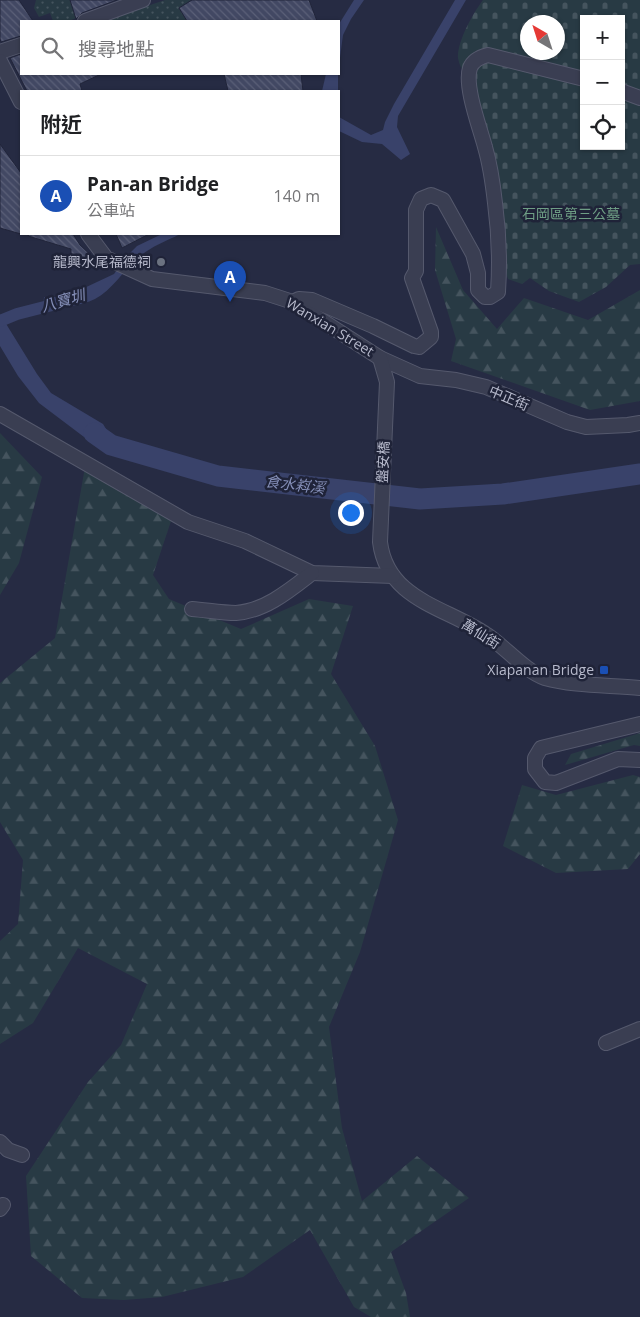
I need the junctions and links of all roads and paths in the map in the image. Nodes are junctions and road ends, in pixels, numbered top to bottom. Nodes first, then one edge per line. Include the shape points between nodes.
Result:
1 (143, 0) edge
2 (88, 20) edge
3 (20, 45) edge
4 (0, 52) edge
5 (0, 61) edge
6 (580, 78) edge
7 (625, 92) edge
8 (640, 98) edge
9 (20, 100) edge
10 (89, 235) edge
11 (293, 302) junction
12 (380, 358) junction
13 (0, 414) edge
14 (640, 423) edge
15 (380, 542) joint
16 (312, 573) junction
17 (393, 576) junction
18 (192, 609) dead end
19 (640, 688) edge
20 (640, 724) edge
21 (640, 760) edge
22 (640, 1029) edge
23 (606, 1044) dead end
24 (0, 1142) edge
25 (22, 1155) dead end

1 - 2 street
3 - 4 street
5 - 9 street
6 - 11 street via 488,56 480,57 470,68 469,83 486,148 495,204 500,263 498,292 485,297 478,290 473,254 443,200 431,195 421,199 416,210 416,271 412,278 431,332 431,337 419,347 312,300
7 - 8 street
10 - 11 street, Wanxian Street via 106,258 152,279 265,293
11 - 12 street, Wanxian Street
12 - 14 street, 中正街 via 420,376 486,387 586,427
12 - 15 street, 盤安橋 via 387,382
13 - 16 street via 188,522 245,541
15 - 17 street, 萬仙街 via 381,556
16 - 17 street
16 - 18 street via 282,596 250,610 235,613
17 - 19 street, 萬仙街 via 412,596 486,634 543,677
20 - 21 street via 542,748 535,758 535,769 545,782 556,784 618,759
22 - 23 street
24 - 25 street via 8,1150

